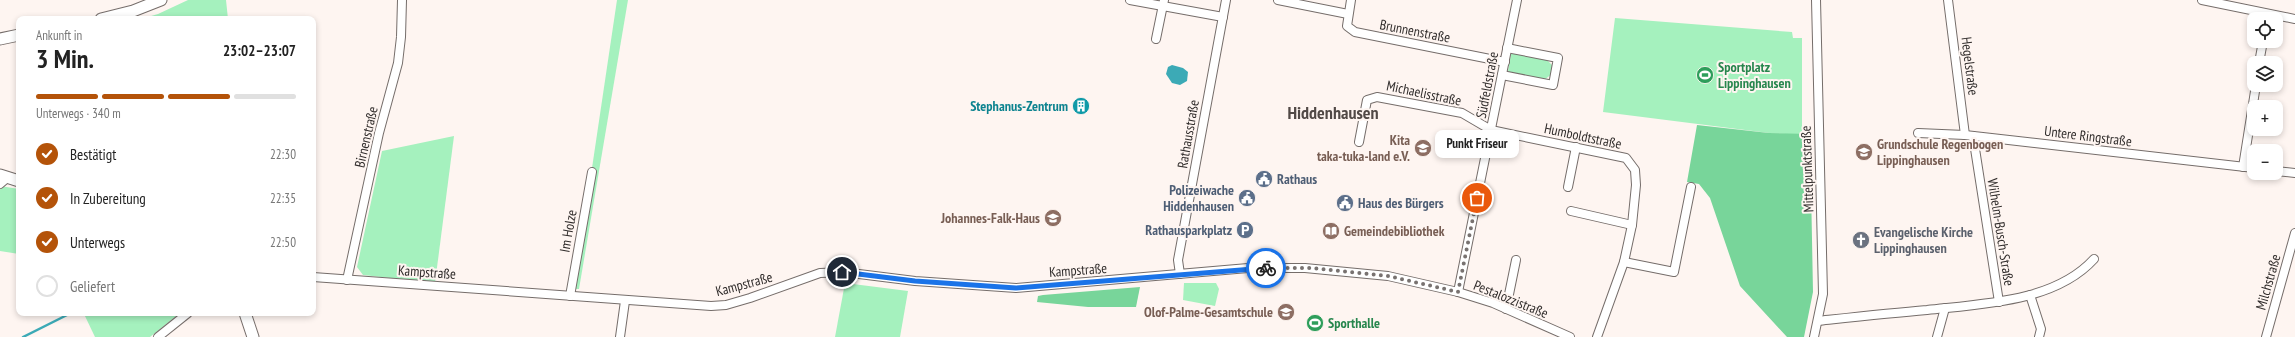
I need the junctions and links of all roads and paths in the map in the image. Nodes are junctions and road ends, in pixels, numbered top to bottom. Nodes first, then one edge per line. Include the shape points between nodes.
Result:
1 (161, 0) edge
2 (402, 0) edge
3 (1130, 0) edge
4 (1226, 0) edge
5 (1278, 0) edge
6 (1351, 0) edge
7 (1517, 0) edge
8 (1816, 0) edge
9 (1948, 0) edge
10 (2202, 0) edge
11 (1164, 3) edge
12 (2251, 12) edge
13 (1348, 14) junction
14 (113, 16) edge
15 (1223, 17) junction
16 (2283, 18) edge
17 (2295, 19) edge
18 (16, 36) edge
19 (0, 39) edge
20 (1156, 39) dead end
21 (1507, 48) junction
22 (1505, 62) junction
23 (1502, 75) junction
24 (2255, 92) edge
25 (1491, 130) junction
26 (1918, 133) dead end
27 (1969, 135) junction
28 (1359, 142) dead end
29 (1576, 146) junction
30 (2243, 167) junction
31 (2247, 167) edge
32 (592, 172) dead end
33 (2283, 172) edge
34 (2295, 173) edge
35 (2, 179) edge
36 (16, 181) edge
37 (1568, 187) dead end
38 (1692, 187) dead end
39 (1571, 211) dead end
40 (1632, 225) junction
41 (2295, 233) edge
42 (2094, 259) dead end
43 (1516, 260) dead end
44 (1624, 262) junction
45 (1180, 274) junction
46 (316, 277) edge
47 (347, 280) junction
48 (1458, 292) junction
49 (2030, 295) junction
50 (570, 296) junction
51 (624, 300) junction
52 (1999, 302) junction
53 (1945, 308) junction
54 (1506, 309) junction
55 (184, 316) edge
56 (246, 316) edge
57 (1818, 320) junction
58 (158, 337) edge
59 (253, 337) edge
60 (620, 337) edge
61 (1570, 337) edge
62 (1597, 337) edge
63 (1814, 337) edge
64 (1937, 337) edge
65 (2039, 337) edge
66 (2266, 337) edge

1 - 14 main road
2 - 47 street, Birnenstraße via 402,37 398,63 379,133
3 - 11 street
4 - 15 street, Rathausstraße
5 - 13 street
6 - 13 street, Brunnenstraße
7 - 21 street, Südfeldstraße
8 - 57 street, Mittelpunktstraße via 1823,294
9 - 27 street, Hegelstraße
10 - 12 street
11 - 15 street
11 - 20 street
13 - 22 street, Brunnenstraße via 1347,26 1355,32
15 - 45 street, Rathausstraße via 1178,260
16 - 17 street
18 - 19 main road
21 - 22 street, Südfeldstraße
21 - 23 street via 1558,58 1553,85
22 - 23 street, Südfeldstraße
23 - 25 street, Südfeldstraße
24 - 30 street
25 - 28 street, Michaelisstraße via 1462,113 1377,97 1367,100
25 - 29 street, Humboldtstraße
25 - 48 street, Südfeldstraße
26 - 27 street, Untere Ringstraße
27 - 30 street, Untere Ringstraße
27 - 52 street, Wilhelm-Busch-Straße
29 - 37 street
29 - 40 street, Humboldtstraße via 1626,158 1635,170
30 - 31 street, Untere Ringstraße
32 - 50 street, Im Holze
33 - 34 street
35 - 36 main road
38 - 44 street via 1674,272
39 - 40 street
40 - 44 street, Humboldtstraße
41 - 66 street, Milchstraße
42 - 49 street via 2082,272
43 - 54 street
44 - 62 street, Humboldtstraße
45 - 48 street, Pestalozzistraße via 1248,268 1312,268 1388,276
45 - 51 street, Kampstraße via 1016,288 915,281 842,272 820,273 726,305
46 - 47 street, Kampstraße
47 - 50 street, Kampstraße
48 - 54 street, Pestalozzistraße
49 - 52 street
49 - 65 street via 2041,329
50 - 51 street, Kampstraße
51 - 60 street
52 - 53 street, Wilhelm-Busch-Straße
53 - 57 street, Wilhelm-Busch-Straße
53 - 64 street
54 - 61 street, Pestalozzistraße
55 - 58 street
56 - 59 main road
57 - 63 street, Mittelpunktstraße

